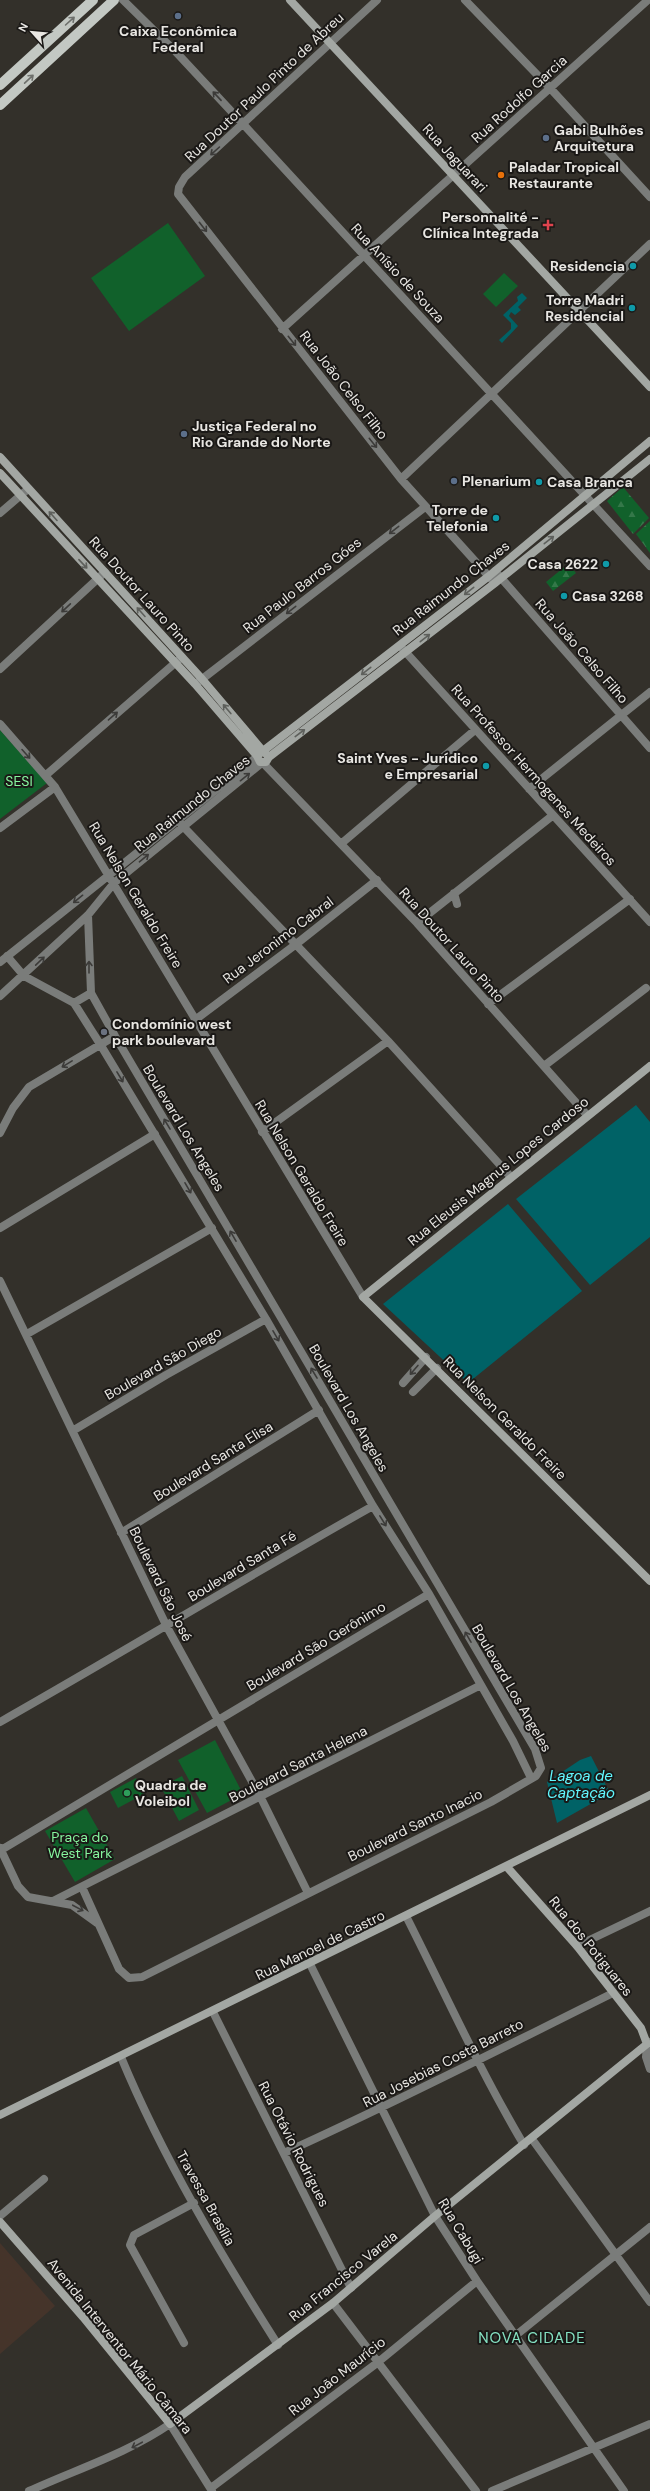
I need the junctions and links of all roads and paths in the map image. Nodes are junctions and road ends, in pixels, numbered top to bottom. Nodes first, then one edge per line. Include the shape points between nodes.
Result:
1 (93, 0) edge
2 (114, 0) edge
3 (123, 0) edge
4 (290, 0) edge
5 (377, 0) edge
6 (465, 0) edge
7 (648, 0) edge
8 (331, 44) junction
9 (0, 86) edge
10 (550, 88) junction
11 (0, 105) edge
12 (244, 125) junction
13 (454, 175) junction
14 (179, 197) joint
15 (650, 197) edge
16 (650, 244) edge
17 (364, 256) junction
18 (580, 310) junction
19 (282, 330) junction
20 (650, 387) edge
21 (491, 394) junction
22 (650, 441) edge
23 (0, 457) edge
24 (650, 459) edge
25 (0, 473) edge
26 (401, 479) junction
27 (28, 488) junction
28 (20, 495) junction
29 (585, 495) junction
30 (593, 505) junction
31 (425, 507) junction
32 (0, 513) edge
33 (650, 566) edge
34 (105, 572) junction
35 (492, 574) junction
36 (97, 579) junction
37 (498, 581) junction
38 (166, 639) junction
39 (400, 645) junction
40 (159, 646) junction
41 (406, 653) junction
42 (182, 657) junction
43 (175, 663) junction
44 (0, 669) edge
45 (202, 679) junction
46 (194, 684) junction
47 (650, 692) edge
48 (620, 715) junction
49 (0, 724) edge
50 (475, 730) junction
51 (650, 748) edge
52 (263, 757) junction
53 (46, 776) junction
54 (55, 787) junction
55 (528, 789) junction
56 (552, 816) junction
57 (177, 820) junction
58 (183, 826) junction
59 (0, 828) edge
60 (342, 843) junction
61 (108, 874) junction
62 (377, 880) junction
63 (114, 883) junction
64 (454, 894) junction
65 (630, 899) junction
66 (457, 904) dead end
67 (88, 914) junction
68 (650, 922) edge
69 (417, 923) junction
70 (295, 945) junction
71 (7, 956) junction
72 (0, 962) edge
73 (24, 976) junction
74 (646, 988) dead end
75 (91, 993) junction
76 (0, 996) edge
77 (74, 1003) junction
78 (488, 1004) junction
79 (194, 1020) junction
80 (114, 1036) junction
81 (388, 1041) junction
82 (100, 1044) junction
83 (544, 1066) junction
84 (650, 1066) edge
85 (587, 1115) junction
86 (262, 1132) junction
87 (0, 1133) edge
88 (155, 1134) junction
89 (511, 1177) junction
90 (0, 1228) edge
91 (212, 1228) junction
92 (240, 1248) junction
93 (228, 1256) junction
94 (0, 1281) edge
95 (259, 1282) junction
96 (249, 1292) junction
97 (363, 1297) junction
98 (266, 1319) junction
99 (27, 1334) junction
100 (426, 1357) junction
101 (437, 1368) junction
102 (403, 1383) dead end
103 (413, 1392) dead end
104 (319, 1410) junction
105 (74, 1430) junction
106 (348, 1431) junction
107 (336, 1438) junction
108 (368, 1467) junction
109 (356, 1475) junction
110 (373, 1506) junction
111 (122, 1533) junction
112 (650, 1581) edge
113 (429, 1594) junction
114 (167, 1627) junction
115 (481, 1685) junction
116 (217, 1721) junction
117 (0, 1722) edge
118 (526, 1735) junction
119 (513, 1741) junction
120 (531, 1778) junction
121 (650, 1795) edge
122 (261, 1798) junction
123 (0, 1849) edge
124 (508, 1867) junction
125 (82, 1887) junction
126 (308, 1893) junction
127 (53, 1901) junction
128 (650, 1911) edge
129 (406, 1916) junction
130 (98, 1924) junction
131 (577, 1946) junction
132 (310, 1964) junction
133 (613, 1993) junction
134 (213, 2012) junction
135 (648, 2043) edge
136 (121, 2058) junction
137 (476, 2059) junction
138 (650, 2070) edge
139 (381, 2109) junction
140 (0, 2115) edge
141 (532, 2139) junction
142 (524, 2145) junction
143 (284, 2153) junction
144 (44, 2179) dead end
145 (194, 2203) junction
146 (0, 2216) edge
147 (435, 2216) junction
148 (0, 2222) edge
149 (650, 2227) edge
150 (615, 2254) junction
151 (476, 2281) junction
152 (351, 2288) junction
153 (650, 2302) edge
154 (333, 2303) junction
155 (515, 2336) junction
156 (184, 2343) dead end
157 (278, 2345) junction
158 (377, 2363) junction
159 (170, 2424) junction
160 (650, 2424) edge
161 (594, 2448) junction
162 (212, 2489) edge
163 (29, 2491) edge
164 (476, 2491) edge
165 (492, 2491) edge
166 (624, 2491) edge

9 -> 1 main road
11 -> 2 main road
12 -> 3 street, Rua Anísio de Souza
4 - 8 street, Rua Jaguarari
5 - 8 street, Rua Doutor Paulo Pinto de Abreu
6 - 10 street
7 - 10 street, Rua Rodolfo Garcia
8 - 12 street, Rua Doutor Paulo Pinto de Abreu
8 - 13 street, Rua Jaguarari
10 - 13 street, Rua Rodolfo Garcia
10 - 15 street
12 -> 14 street, Rua Doutor Paulo Pinto de Abreu via 185,177 178,190
12 - 17 street, Rua Anísio de Souza
13 - 17 street, Rua Rodolfo Garcia
13 - 18 street, Rua Jaguarari
14 -> 19 street, Rua João Celso Filho
16 - 18 street
17 - 19 street, Rua Rodolfo Garcia
17 - 21 street, Rua Anísio de Souza
18 - 20 street, Rua Jaguarari
18 - 21 street
19 -> 26 street, Rua João Celso Filho
21 - 26 street
21 - 29 street, Rua Anísio de Souza
22 - 29 street, Rua Raimundo Chaves
23 - 27 street, Rua Doutor Lauro Pinto
24 - 30 street, Rua Raimundo Chaves
25 - 28 street, Rua Doutor Lauro Pinto
26 - 31 street, Rua João Celso Filho
27 - 28 street
34 -> 27 street, Rua Doutor Lauro Pinto
28 - 32 street
28 -> 36 street, Rua Doutor Lauro Pinto
29 - 30 street, Rua Anísio de Souza
29 - 35 street, Rua Raimundo Chaves
30 - 33 street, Rua Anísio de Souza
37 -> 30 street, Rua Raimundo Chaves
31 - 35 street, Rua João Celso Filho
31 -> 45 street, Rua Paulo Barros Góes
34 - 36 street
38 -> 34 street, Rua Doutor Lauro Pinto
35 - 37 street, Rua João Celso Filho
35 -> 39 street, Rua Raimundo Chaves
36 - 40 street, Rua Doutor Lauro Pinto
36 -> 44 street
41 -> 37 street, Rua Raimundo Chaves
37 - 48 street, Rua João Celso Filho
38 - 40 street
38 - 42 street, Rua Doutor Lauro Pinto
39 - 41 street, Rua Professor Hermogenes Medeiros
39 -> 52 street, Rua Raimundo Chaves
40 - 43 street, Rua Doutor Lauro Pinto
41 - 50 street, Rua Professor Hermogenes Medeiros
52 -> 41 street, Rua Raimundo Chaves
42 - 43 street
42 - 45 street, Rua Doutor Lauro Pinto
43 - 46 street, Rua Doutor Lauro Pinto
53 -> 43 street
45 - 46 street, Rua Paulo Barros Góes
52 -> 45 street, Rua Doutor Lauro Pinto
46 - 52 street, Rua Doutor Lauro Pinto
47 - 48 street
48 - 51 street, Rua João Celso Filho
48 - 55 street
49 -> 53 street, Rua Nelson Geraldo Freire
50 - 55 street, Rua Professor Hermogenes Medeiros
50 - 60 street
52 - 57 street, Rua Raimundo Chaves
58 -> 52 street, Rua Raimundo Chaves
52 - 60 street, Rua Doutor Lauro Pinto
53 - 54 street, Rua Nelson Geraldo Freire
54 - 59 street
54 - 61 street, Rua Nelson Geraldo Freire
55 - 56 street, Rua Professor Hermogenes Medeiros
56 - 64 street
56 - 65 street, Rua Professor Hermogenes Medeiros
57 - 58 street
57 - 61 street, Rua Raimundo Chaves
63 -> 58 street, Rua Raimundo Chaves
58 - 70 street
60 - 62 street, Rua Doutor Lauro Pinto
61 - 63 street, Rua Nelson Geraldo Freire
61 -> 71 street, Rua Raimundo Chaves
62 - 69 street, Rua Doutor Lauro Pinto
62 - 70 street, Rua Jeronimo Cabral
63 - 67 street, Rua Raimundo Chaves
63 - 79 street, Rua Nelson Geraldo Freire
64 - 66 street
64 - 69 street
65 - 68 street, Rua Professor Hermogenes Medeiros
65 - 78 street
73 -> 67 street, Rua Raimundo Chaves
75 -> 67 street, Boulevard Los Angeles
69 - 78 street, Rua Doutor Lauro Pinto
70 - 79 street, Rua Jeronimo Cabral
70 - 81 street
71 - 72 street, Rua Raimundo Chaves
71 - 73 street, Boulevard Los Angeles
73 - 76 street, Rua Raimundo Chaves
73 - 77 street, Boulevard Los Angeles
74 - 83 street
75 - 77 street
75 - 80 street, Boulevard Los Angeles
77 - 82 street, Boulevard Los Angeles
78 - 83 street, Rua Doutor Lauro Pinto
79 - 86 street, Rua Nelson Geraldo Freire
80 - 82 street
92 -> 80 street, Boulevard Los Angeles
81 - 86 street
81 - 89 street
82 -> 87 street via 29,1087
82 -> 88 street, Boulevard Los Angeles
83 - 85 street, Rua Doutor Lauro Pinto
84 - 85 street, Rua Eleusis Magnus Lopes Cardoso
85 - 89 street, Rua Eleusis Magnus Lopes Cardoso
86 - 97 street, Rua Nelson Geraldo Freire
88 - 90 street
88 -> 91 street, Boulevard Los Angeles
89 - 97 street, Rua Eleusis Magnus Lopes Cardoso
91 - 93 street, Boulevard Los Angeles
91 - 99 street
92 - 93 street via 242,1255 239,1259 234,1260
92 - 95 street, Boulevard Los Angeles
93 - 96 street, Boulevard Los Angeles
94 - 99 street, Boulevard São José
95 - 96 street via 250,1282
106 -> 95 street, Boulevard Los Angeles
96 - 98 street, Boulevard Los Angeles
97 - 100 street, Rua Nelson Geraldo Freire
98 -> 104 street, Boulevard Los Angeles
98 - 105 street, Boulevard São Diego
99 - 105 street, Boulevard São José
100 - 101 street, Rua Nelson Geraldo Freire
100 -> 102 street
101 - 103 street
101 - 112 street, Rua Nelson Geraldo Freire
104 - 107 street, Boulevard Los Angeles
104 - 111 street, Boulevard Santa Elisa
105 - 111 street, Boulevard São José
106 - 107 street via 346,1439
106 - 108 street, Boulevard Los Angeles
107 - 109 street, Boulevard Los Angeles
108 - 109 street via 361,1465
118 -> 108 street, Boulevard Los Angeles
109 - 110 street, Boulevard Los Angeles
110 -> 113 street, Boulevard Los Angeles
110 - 114 street, Boulevard Santa Fé via 240,1581
111 - 114 street, Boulevard São José
113 - 115 street, Boulevard Los Angeles
113 - 116 street, Boulevard São Gerônimo
114 - 116 street, Boulevard São José
114 - 117 street, Boulevard Santa Fé
115 - 119 street, Boulevard Los Angeles
115 - 122 street, Boulevard Santa Helena
116 - 122 street, Boulevard São José
116 - 123 street
118 - 119 street
118 - 120 street, Boulevard Los Angeles via 540,1763 539,1773
119 - 120 street, Boulevard Los Angeles
120 - 126 street, Boulevard Santo Inacio via 491,1802
121 - 124 street, Rua Manoel de Castro
122 - 125 street, Boulevard Santa Helena
122 - 126 street, Boulevard São José
123 - 127 street via 22,1892 36,1900
124 - 129 street, Rua Manoel de Castro
124 - 131 street, Rua dos Potiguares
125 - 127 street, Boulevard Santa Helena
125 - 130 street
126 - 130 street via 137,1978 129,1978 119,1969
127 -> 130 street via 78,1908
128 - 131 street
129 - 132 street, Rua Manoel de Castro
129 - 137 street
131 - 133 street, Rua dos Potiguares
132 - 134 street, Rua Manoel de Castro
132 - 139 street, Rua Cabugi
133 - 135 street, Rua dos Potiguares via 641,2028
133 - 137 street, Rua Josebias Costa Barreto
134 - 136 street, Rua Manoel de Castro
134 - 143 street, Rua Otávio Rodrigues
135 - 138 street, Rua dos Potiguares via 646,2057
135 - 141 street, Rua Francisco Varela
136 - 140 street, Rua Manoel de Castro
136 - 145 street, Travessa Brasília via 134,2089
137 - 139 street, Rua Josebias Costa Barreto
137 - 142 street
139 - 143 street, Rua Josebias Costa Barreto
139 - 147 street, Rua Cabugi
141 - 142 street, Rua Francisco Varela
141 - 150 street
142 - 147 street, Rua Francisco Varela
143 - 152 street, Rua Otávio Rodrigues
144 - 146 street
145 - 156 street via 134,2235 130,2241
145 - 157 street, Travessa Brasília via 235,2277
147 - 151 street, Rua Cabugi
147 - 152 street, Rua Francisco Varela
148 - 159 street, Avenida Interventor Mário Câmara via 83,2317
149 - 150 street
150 - 153 street
150 - 155 street
151 - 155 street, Rua Cabugi
151 - 158 street, Rua João Maurício
152 - 154 street, Rua Francisco Varela
154 - 157 street, Rua Francisco Varela
154 - 158 street
155 - 161 street, Rua Cabugi
157 - 159 street, Rua Francisco Varela
158 - 162 street, Rua João Maurício
158 - 164 street
159 - 162 street, Avenida Interventor Mário Câmara
159 -> 163 street, Rua Francisco Varela via 150,2438 98,2463
160 - 161 street
161 - 165 street
161 - 166 street, Rua Cabugi

